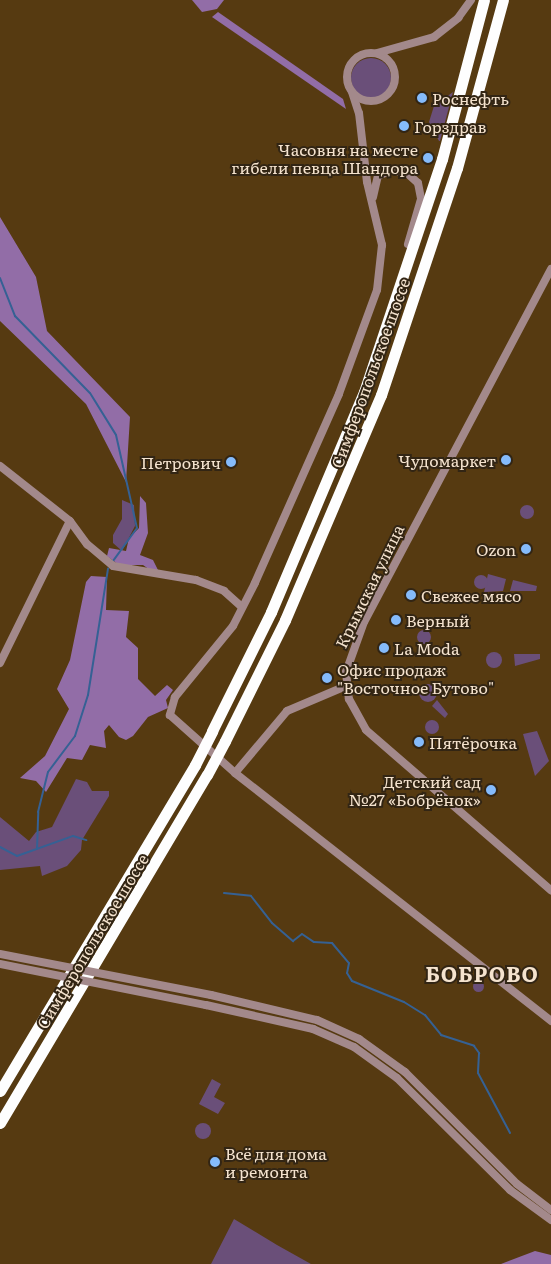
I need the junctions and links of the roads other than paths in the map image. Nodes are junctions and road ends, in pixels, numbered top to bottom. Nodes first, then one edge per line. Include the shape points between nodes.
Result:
1 (471, 0) edge
2 (484, 0) edge
3 (502, 0) edge
4 (374, 53) junction
5 (352, 92) junction
6 (374, 209) junction
7 (551, 269) edge
8 (394, 310) junction
9 (2, 470) edge
10 (70, 521) junction
11 (242, 607) junction
12 (0, 663) edge
13 (346, 686) junction
14 (235, 774) junction
15 (551, 890) edge
16 (0, 954) edge
17 (0, 964) edge
18 (551, 1021) edge
19 (0, 1091) edge
20 (0, 1123) edge
21 (551, 1210) edge
22 (551, 1220) edge

1 - 4 street via 458,18 434,37
2 - 8 highway, Симферопольское шоссе via 442,159
3 - 20 highway, Симферопольское шоссе, bridge via 455,177 381,395 286,620 208,775
4 - 5 street via 360,56 350,65 347,79
4 - 5 street via 386,58 394,68 394,88 385,98 372,102
5 - 6 street via 359,113
6 - 8 street via 373,190 383,173 400,171 418,183 421,199
6 - 11 street via 383,260 375,298 307,469
7 - 13 street, Крымская улица via 356,638
8 - 19 highway, Симферопольское шоссе, bridge via 326,488 195,765
9 - 10 street
10 - 11 street via 86,544 113,566 196,580 224,592
10 - 12 street
11 - 14 street via 170,710 173,722
13 - 14 street via 287,711
13 - 15 street, Крымская улица via 353,710 376,741
14 - 18 street
16 - 21 street, bridge via 211,995 317,1020 359,1038 405,1072 517,1184
17 - 22 street, bridge via 206,1004 313,1029 354,1046 397,1078 510,1190

